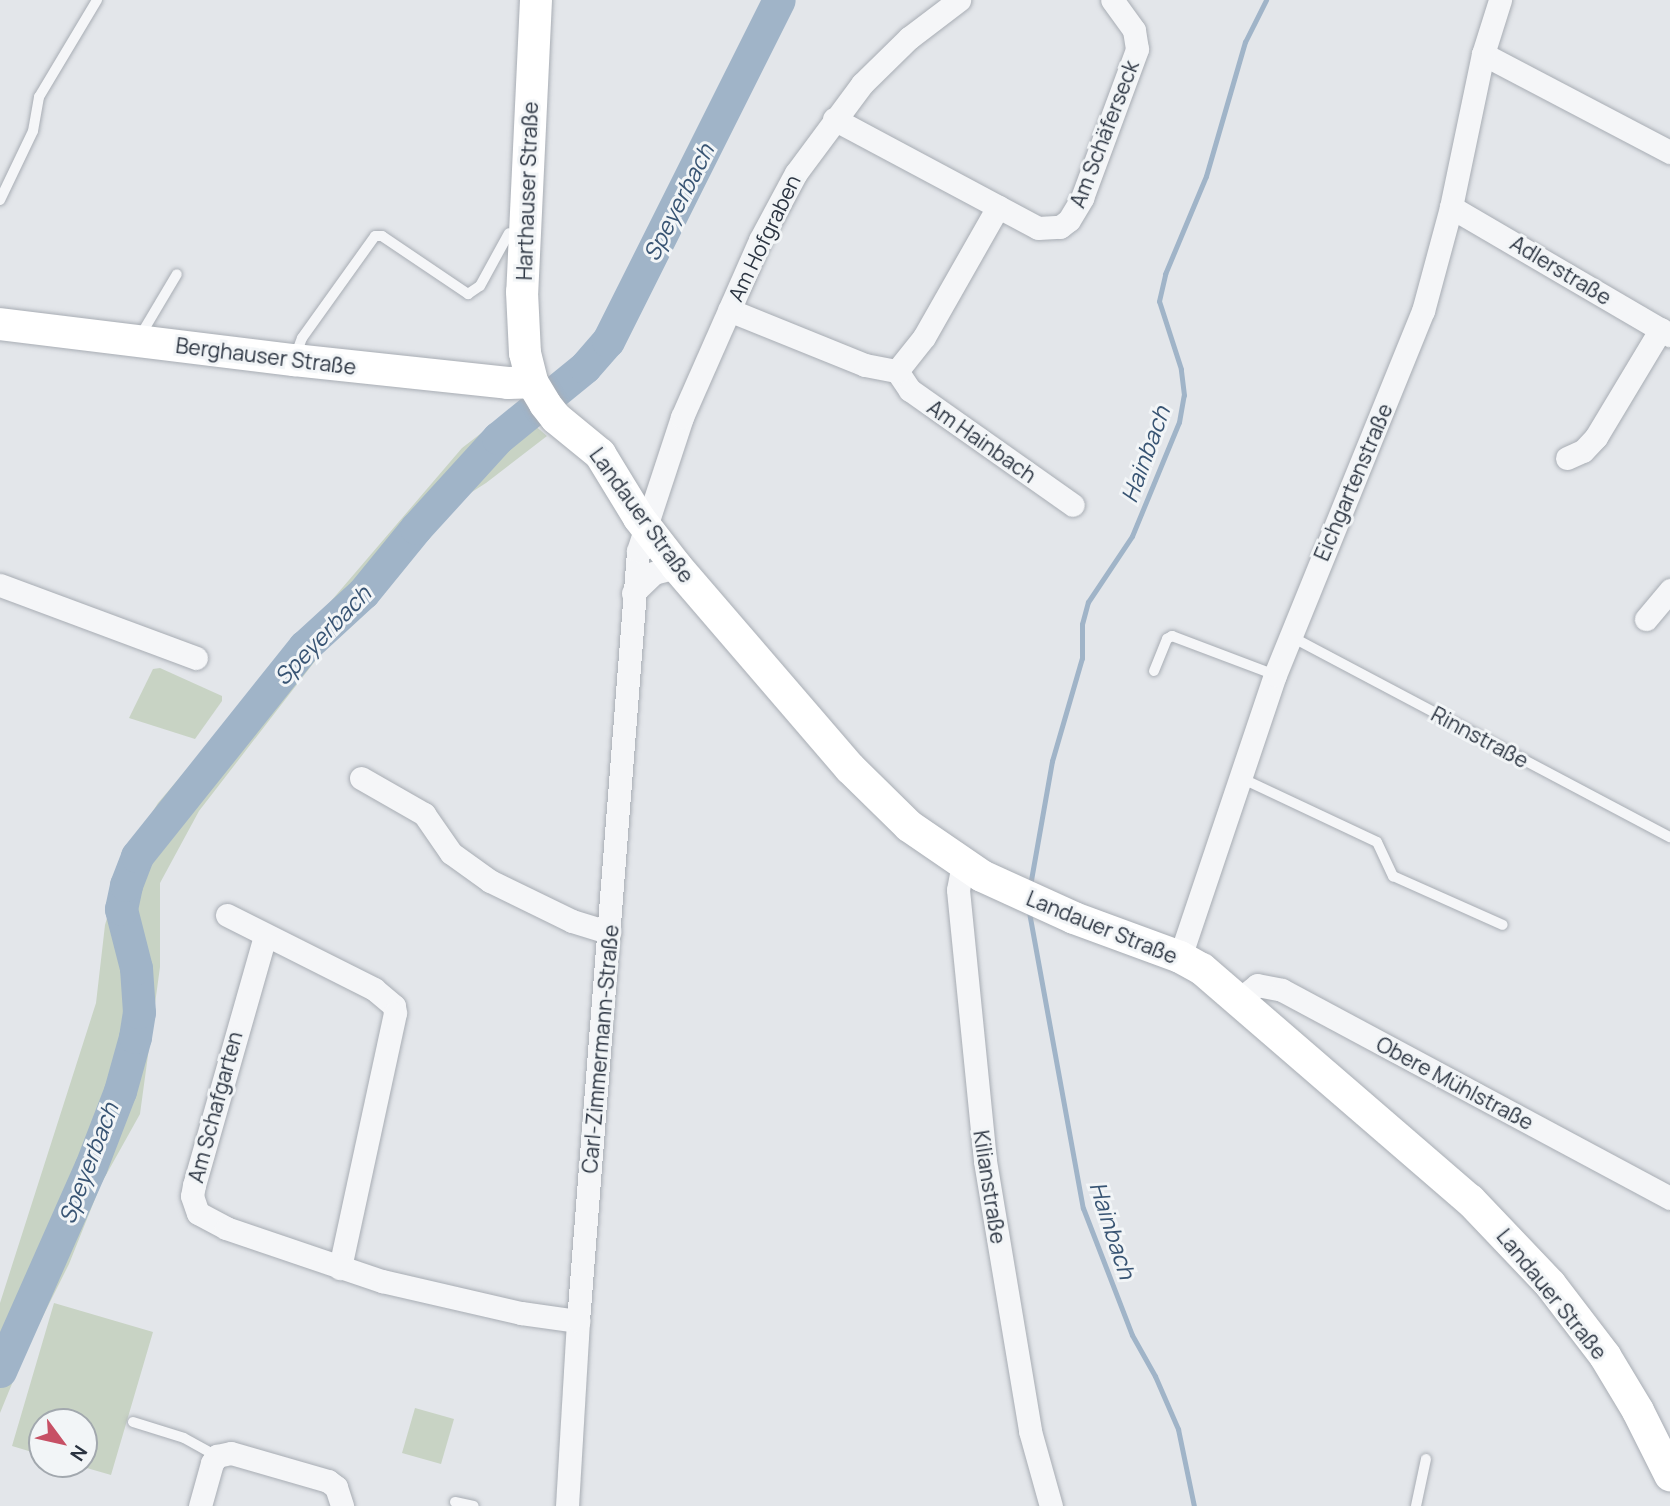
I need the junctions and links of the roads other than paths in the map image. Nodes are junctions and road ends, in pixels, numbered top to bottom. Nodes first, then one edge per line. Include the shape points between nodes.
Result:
1 (97, 0) edge
2 (536, 0) edge
3 (959, 0) edge
4 (1112, 0) edge
5 (1500, 0) edge
6 (1483, 54) junction
7 (834, 120) junction
8 (1670, 152) edge
9 (0, 201) edge
10 (998, 207) junction
11 (1451, 207) junction
12 (509, 233) dead end
13 (177, 274) dead end
14 (729, 310) junction
15 (0, 324) edge
16 (1665, 332) edge
17 (137, 341) junction
18 (294, 360) junction
19 (897, 370) junction
20 (535, 387) junction
21 (1567, 458) dead end
22 (1073, 505) dead end
23 (645, 526) junction
24 (677, 567) junction
25 (0, 585) edge
26 (1670, 590) edge
27 (633, 593) junction
28 (1646, 619) dead end
29 (1290, 636) junction
30 (196, 658) dead end
31 (1154, 671) dead end
32 (1275, 675) junction
33 (361, 778) dead end
34 (1241, 778) junction
35 (1670, 837) edge
36 (963, 864) junction
37 (227, 915) dead end
38 (1503, 925) dead end
39 (609, 932) junction
40 (264, 936) junction
41 (1180, 957) junction
42 (1240, 999) junction
43 (1670, 1198) edge
44 (340, 1268) junction
45 (578, 1321) junction
46 (134, 1422) dead end
47 (217, 1456) junction
48 (1426, 1459) dead end
49 (1670, 1475) edge
50 (455, 1502) dead end
51 (200, 1506) edge
52 (342, 1506) edge
53 (474, 1506) edge
54 (567, 1506) edge
55 (1051, 1506) edge
56 (1416, 1506) edge

1 - 9 lane via 39,97 33,131
2 - 20 main road, Harthauser Straße via 522,292 526,353
3 - 7 street, Am Hofgraben via 888,57
4 - 10 street, Am Schäferseck via 1134,30 1138,49 1075,213 1060,227 1048,230
5 - 6 street, Eichgartenstraße
6 - 8 street
6 - 11 street, Eichgartenstraße
7 - 10 street, Am Schäferseck
7 - 14 street, Am Hofgraben via 780,201
10 - 19 street via 924,337
11 - 16 street, Adlerstraße
11 - 29 street, Eichgartenstraße via 1423,311
12 - 18 lane via 480,286 468,294 382,236 375,236 302,338
13 - 17 lane
14 - 19 street via 865,365
14 - 23 street, Am Hofgraben via 682,417
15 - 17 main road, Berghauser Straße
16 - 21 street via 1596,437 1583,451
17 - 18 main road, Berghauser Straße
18 - 20 main road, Berghauser Straße
19 - 22 street, Am Hainbach via 910,390
20 - 23 main road, Landauer Straße via 556,418 600,454
23 - 24 main road, Landauer Straße
23 - 27 street, Carl-Zimmermann-Straße
24 - 27 street via 654,573
24 - 36 main road, Landauer Straße via 877,797
25 - 30 street
26 - 28 street
27 - 39 street, Carl-Zimmermann-Straße
29 - 32 street, Eichgartenstraße
29 - 35 lane, Rinnstraße
31 - 32 lane via 1172,636
32 - 34 street, Eichgartenstraße
33 - 39 street via 424,814 464,864 539,907
34 - 38 lane via 1377,842 1393,876
34 - 41 street, Eichgartenstraße
36 - 41 main road, Landauer Straße via 1041,904
36 - 55 street, Kilianstraße via 958,890 985,1161 1030,1431
37 - 40 street
39 - 45 street, Carl-Zimmermann-Straße
40 - 44 street via 374,989 394,1006
40 - 44 street, Am Schafgarten via 192,1196 198,1213 207,1220
41 - 42 main road, Landauer Straße
42 - 43 street, Obere Mühlstraße via 1257,985 1282,990
42 - 49 main road, Landauer Straße via 1433,1166 1527,1258 1610,1365
44 - 45 street, Am Schafgarten via 476,1304
45 - 54 street, Carl-Zimmermann-Straße
46 - 47 lane via 184,1438
47 - 51 street
47 - 52 street via 241,1454 328,1481 336,1487
48 - 56 lane
50 - 53 lane

